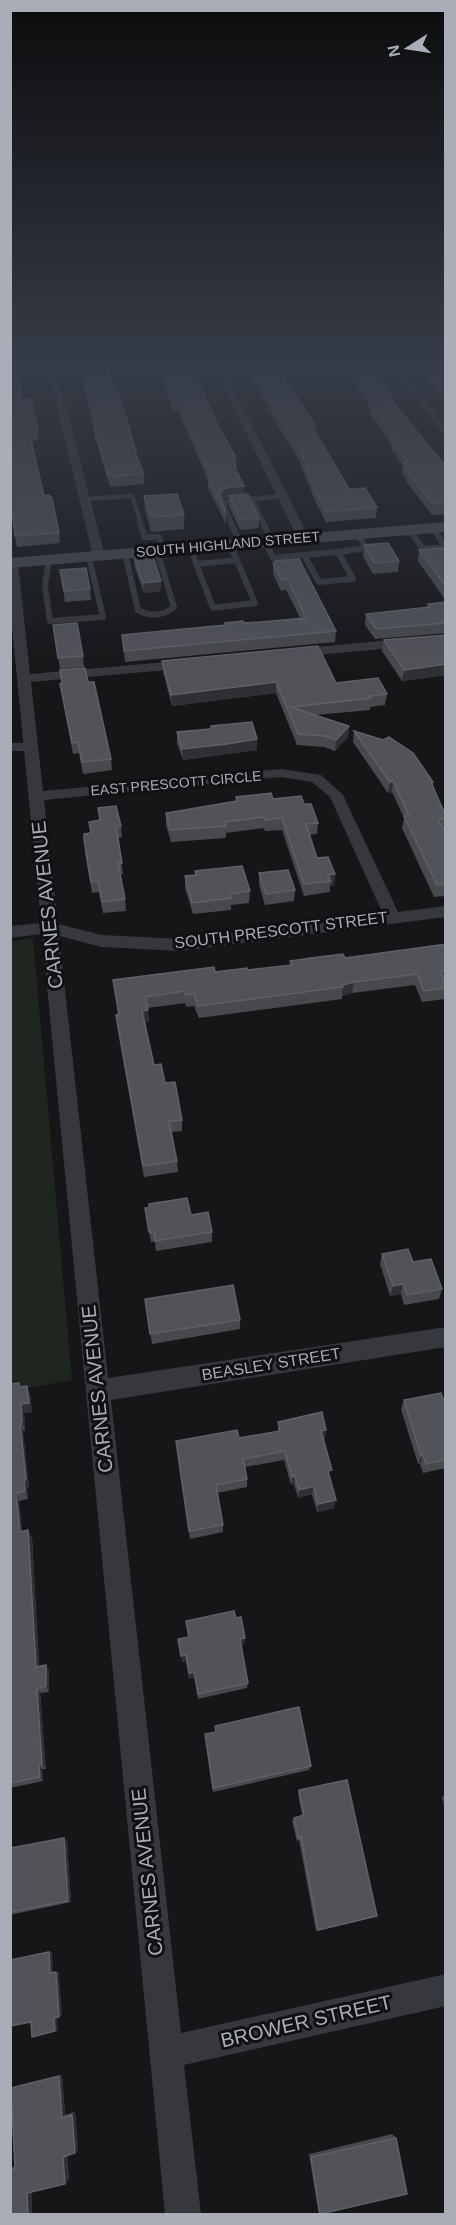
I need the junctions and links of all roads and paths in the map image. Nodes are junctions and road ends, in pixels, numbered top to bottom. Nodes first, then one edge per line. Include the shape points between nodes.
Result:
1 (77, 469) edge
2 (269, 469) edge
3 (282, 496) junction
4 (252, 498) junction
5 (85, 499) junction
6 (439, 527) edge
7 (409, 529) junction
8 (357, 533) junction
9 (336, 535) junction
10 (303, 537) junction
11 (268, 540) junction
12 (235, 543) junction
13 (445, 547) edge
14 (190, 548) junction
15 (160, 550) junction
16 (341, 551) junction
17 (125, 554) junction
18 (304, 555) junction
19 (94, 556) junction
20 (49, 560) junction
21 (237, 560) junction
22 (11, 563) edge
23 (197, 564) junction
24 (14, 616) edge
25 (446, 639) edge
26 (282, 655) edge
27 (200, 663) edge
28 (24, 679) junction
29 (21, 747) edge
30 (36, 796) junction
31 (446, 911) edge
32 (392, 916) junction
33 (50, 928) junction
34 (10, 932) edge
35 (446, 1337) edge
36 (98, 1391) junction
37 (446, 1990) edge
38 (166, 2053) junction
39 (183, 2214) edge

1 - 5 street
2 - 3 street
3 - 4 lane
3 - 10 street
4 - 11 lane
4 - 12 lane via 224,505
5 - 15 lane via 132,496 145,537 159,537
5 - 19 street
6 - 7 main road, SOUTH HIGHLAND STREET
6 - 13 lane
7 - 8 main road, SOUTH HIGHLAND STREET
7 - 13 lane via 423,549
8 - 9 main road, SOUTH HIGHLAND STREET
8 - 16 lane via 366,548
9 - 10 main road, SOUTH HIGHLAND STREET
9 - 16 lane
10 - 11 main road, SOUTH HIGHLAND STREET
11 - 12 main road, SOUTH HIGHLAND STREET
11 - 18 lane via 273,558
12 - 14 main road, SOUTH HIGHLAND STREET
12 - 21 lane
14 - 15 main road, SOUTH HIGHLAND STREET
14 - 23 lane
15 - 17 main road, SOUTH HIGHLAND STREET
15 - 17 lane via 174,607 155,615 138,610
16 - 18 lane
16 - 18 lane via 353,579 319,582
17 - 19 main road, SOUTH HIGHLAND STREET
19 - 20 main road, SOUTH HIGHLAND STREET
19 - 20 lane via 104,617 50,621 45,586
20 - 22 main road, SOUTH HIGHLAND STREET
21 - 23 lane
21 - 23 lane via 255,603 213,608
22 - 24 street, CARNES AVENUE
24 - 28 street, CARNES AVENUE
25 - 26 street
27 - 28 street
28 - 29 street, CARNES AVENUE
29 - 30 street, CARNES AVENUE
30 - 32 street, EAST PRESCOTT CIRCLE via 281,772 316,778 336,795
30 - 33 street, CARNES AVENUE
31 - 32 street, SOUTH PRESCOTT STREET
32 - 33 street, SOUTH PRESCOTT STREET via 180,945 102,941
33 - 34 street, SOUTH PRESCOTT STREET
33 - 36 street, CARNES AVENUE
35 - 36 street, BEASLEY STREET
36 - 38 street, CARNES AVENUE
37 - 38 street, BROWER STREET
38 - 39 street, CARNES AVENUE

